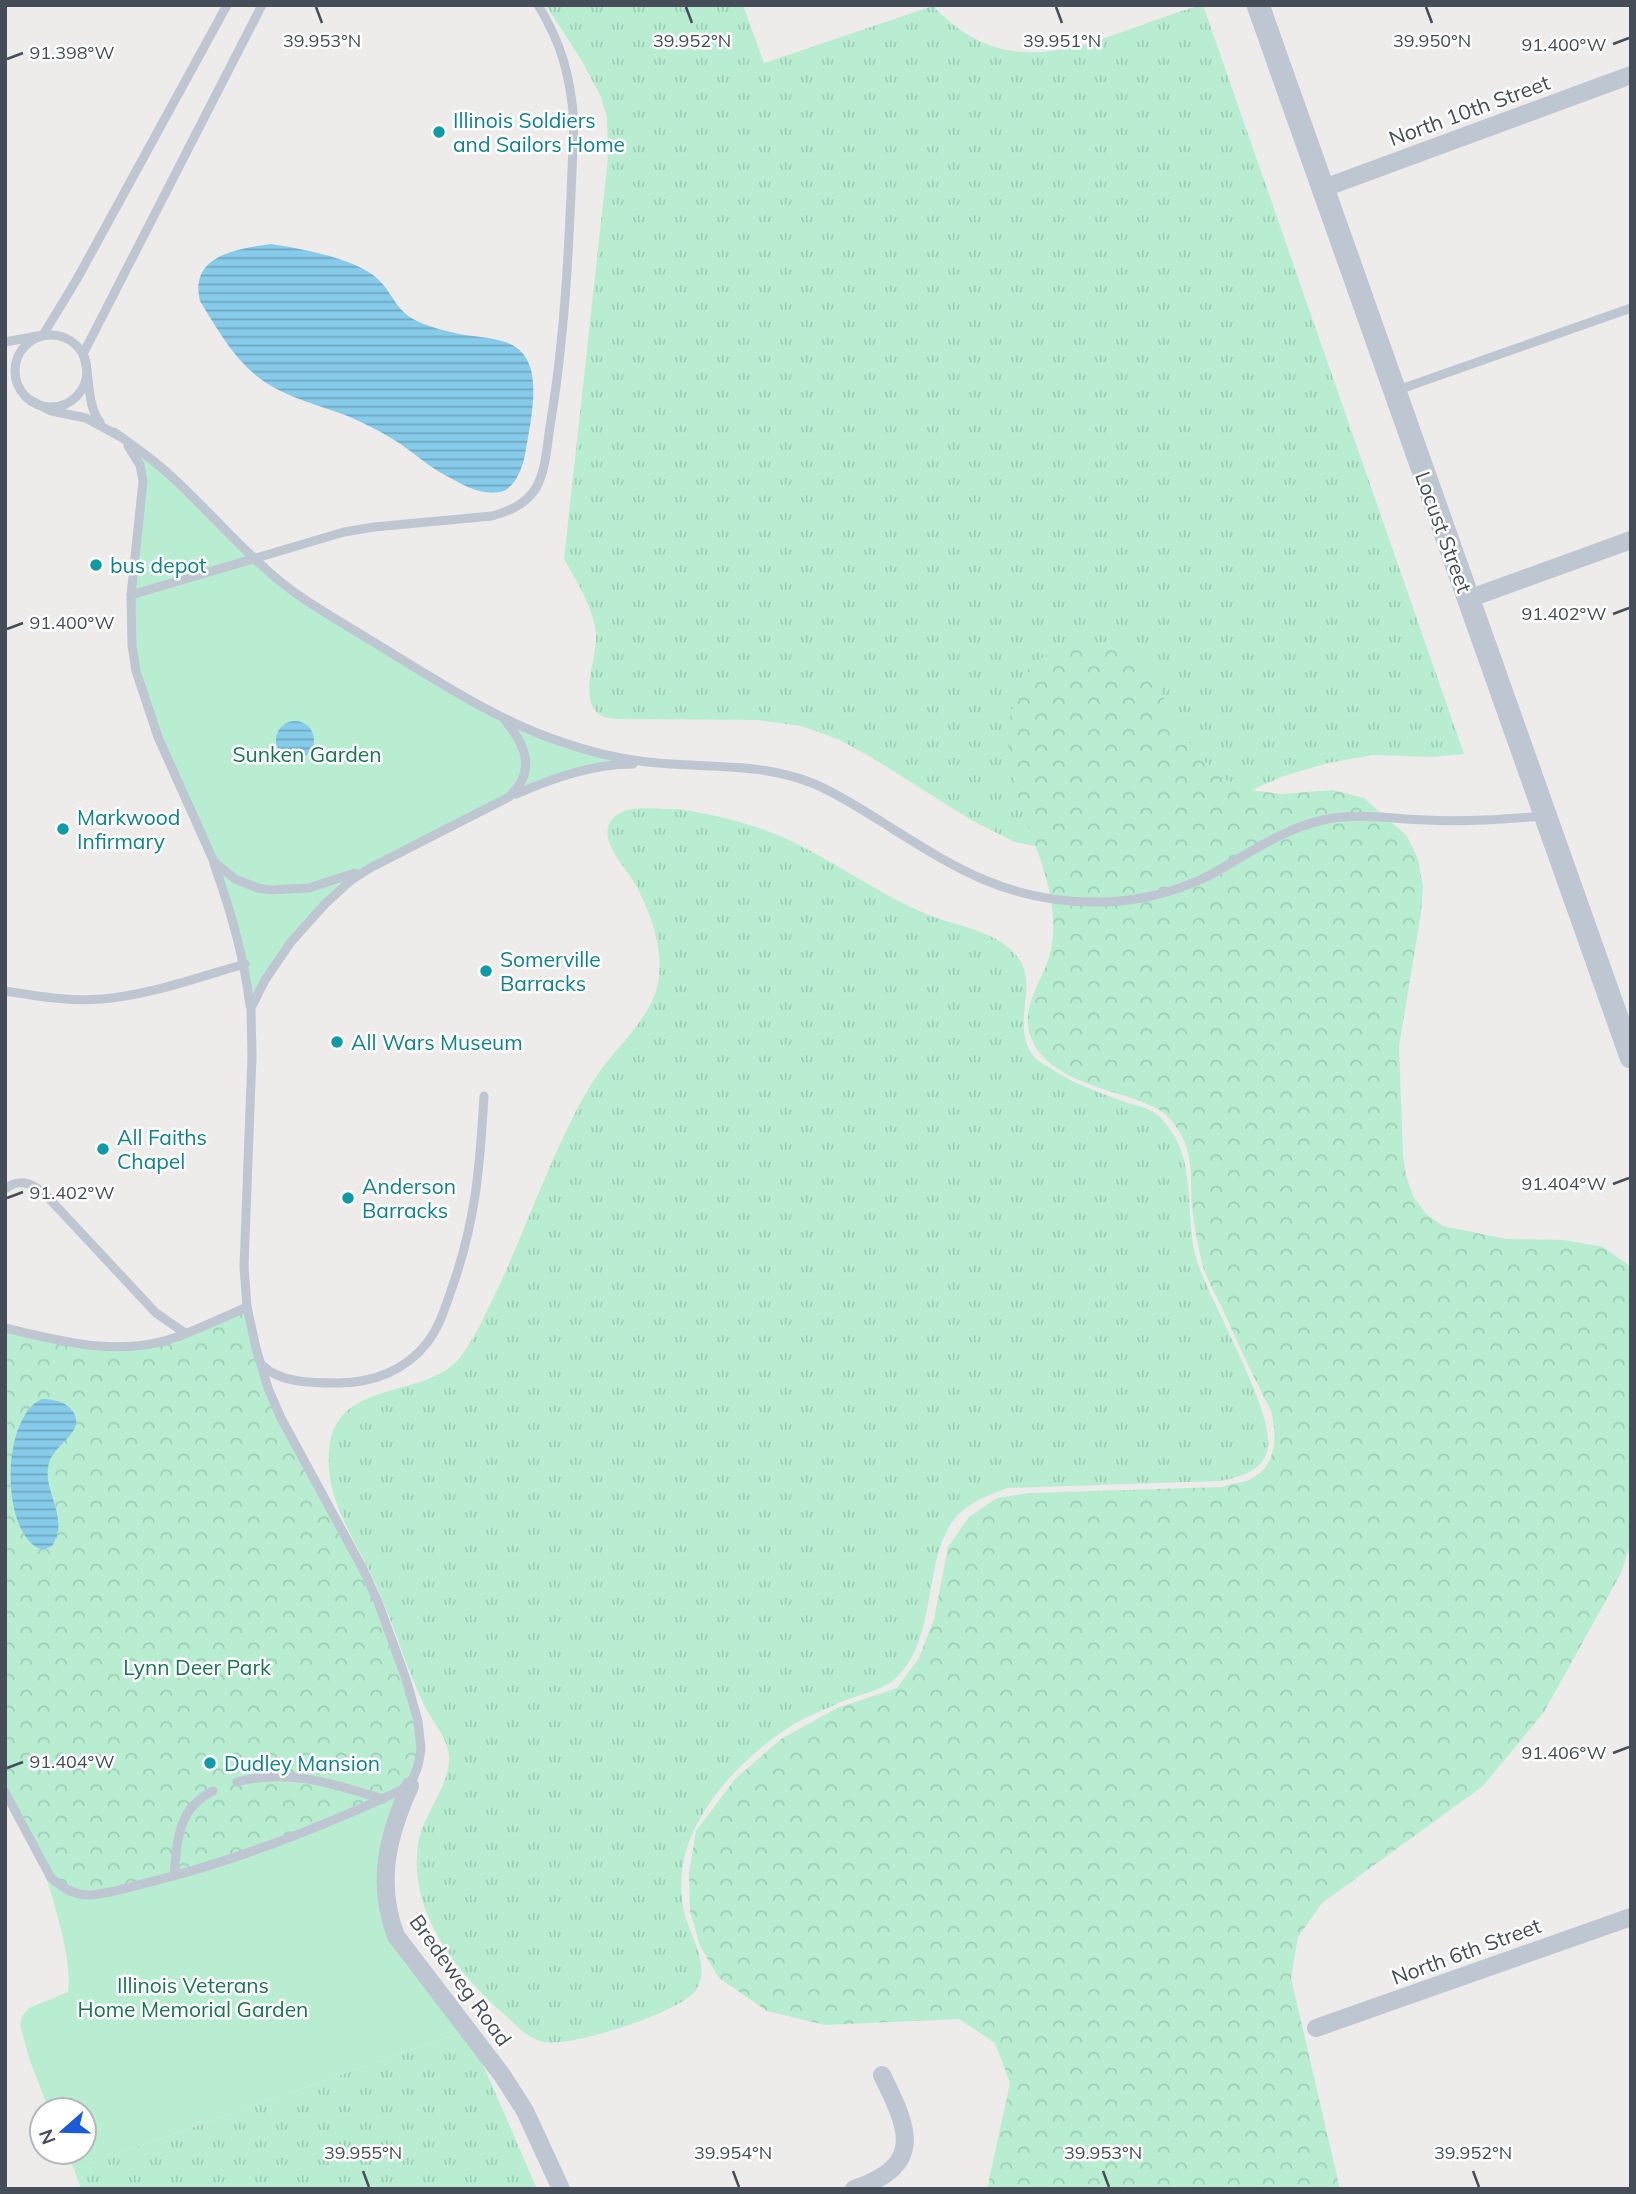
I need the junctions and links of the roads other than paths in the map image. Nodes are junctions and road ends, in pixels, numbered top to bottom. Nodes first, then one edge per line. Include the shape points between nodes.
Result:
1 (227, 5) edge
2 (262, 5) edge
3 (538, 5) edge
4 (1258, 5) edge
5 (1631, 75) edge
6 (1324, 188) junction
7 (1631, 308) edge
8 (43, 335) junction
9 (5, 342) edge
10 (83, 355) junction
11 (5, 372) edge
12 (1393, 391) junction
13 (22, 392) junction
14 (30, 401) junction
15 (103, 425) junction
16 (114, 432) junction
17 (1631, 540) edge
18 (255, 558) junction
19 (131, 594) junction
20 (1468, 599) junction
21 (504, 719) junction
22 (667, 764) junction
23 (509, 797) junction
24 (1545, 816) junction
25 (214, 862) junction
26 (370, 868) junction
27 (245, 964) junction
28 (5, 991) edge
29 (251, 1007) junction
30 (1623, 1010) edge
31 (1631, 1057) edge
32 (484, 1096) dead end
33 (5, 1189) edge
34 (247, 1307) junction
35 (5, 1328) edge
36 (185, 1333) junction
37 (260, 1364) junction
38 (237, 1782) dead end
39 (410, 1786) junction
40 (213, 1791) dead end
41 (5, 1792) edge
42 (383, 1799) junction
43 (174, 1876) junction
44 (1631, 1917) edge
45 (1316, 2028) dead end
46 (882, 2075) dead end
47 (561, 2189) edge
48 (854, 2189) edge

1 - 8 lane
2 - 10 lane
3 - 18 lane via 562,52 574,121 557,384 536,487 516,507 492,516 364,529
4 - 6 street, Locust Street
5 - 6 street, North 10th Street
6 - 12 street, Locust Street
7 - 12 lane
8 - 9 lane
8 - 10 lane via 66,338
8 - 13 lane via 32,340 17,358 16,381
10 - 14 lane via 86,378 75,398 53,407
10 - 15 lane via 92,406
11 - 13 lane
12 - 20 street, Locust Street
13 - 14 lane
14 - 15 lane
15 - 16 lane
16 - 18 lane via 170,474
16 - 19 lane via 136,457 143,481
17 - 20 street
18 - 19 lane
18 - 21 lane via 307,601
19 - 25 lane via 132,645 139,684
20 - 24 street, Locust Street
21 - 22 lane via 564,743
21 - 23 lane via 519,738 526,768 522,782
22 - 23 lane via 580,770
22 - 24 lane via 743,766 806,781 834,792 986,882 1062,901 1097,903 1168,892 1299,827 1326,819 1489,821
23 - 26 lane
24 - 30 street, Locust Street
25 - 26 lane via 246,884 280,890 309,888
25 - 27 lane
26 - 29 lane via 325,904 291,942
27 - 28 lane via 103,999 71,1000
27 - 29 lane
29 - 34 lane via 244,1267
30 - 31 street, Locust Street
32 - 37 lane via 471,1223 442,1318 428,1342 395,1370 356,1382 286,1378
33 - 36 lane via 21,1182 43,1192 156,1313
34 - 36 lane
34 - 37 lane
35 - 36 lane via 113,1348
37 - 39 lane via 281,1418 359,1561 393,1640 418,1721 421,1749
38 - 42 lane via 293,1776
39 - 42 lane
39 - 47 street, Bredeweg Road via 393,1832 386,1870 385,1894 396,1936 502,2075 525,2111
40 - 43 lane via 189,1808 181,1826
41 - 43 lane via 43,1865 62,1888 89,1895
42 - 43 lane
44 - 45 street, North 6th Street
46 - 48 street via 902,2116 904,2150 897,2165 883,2176

